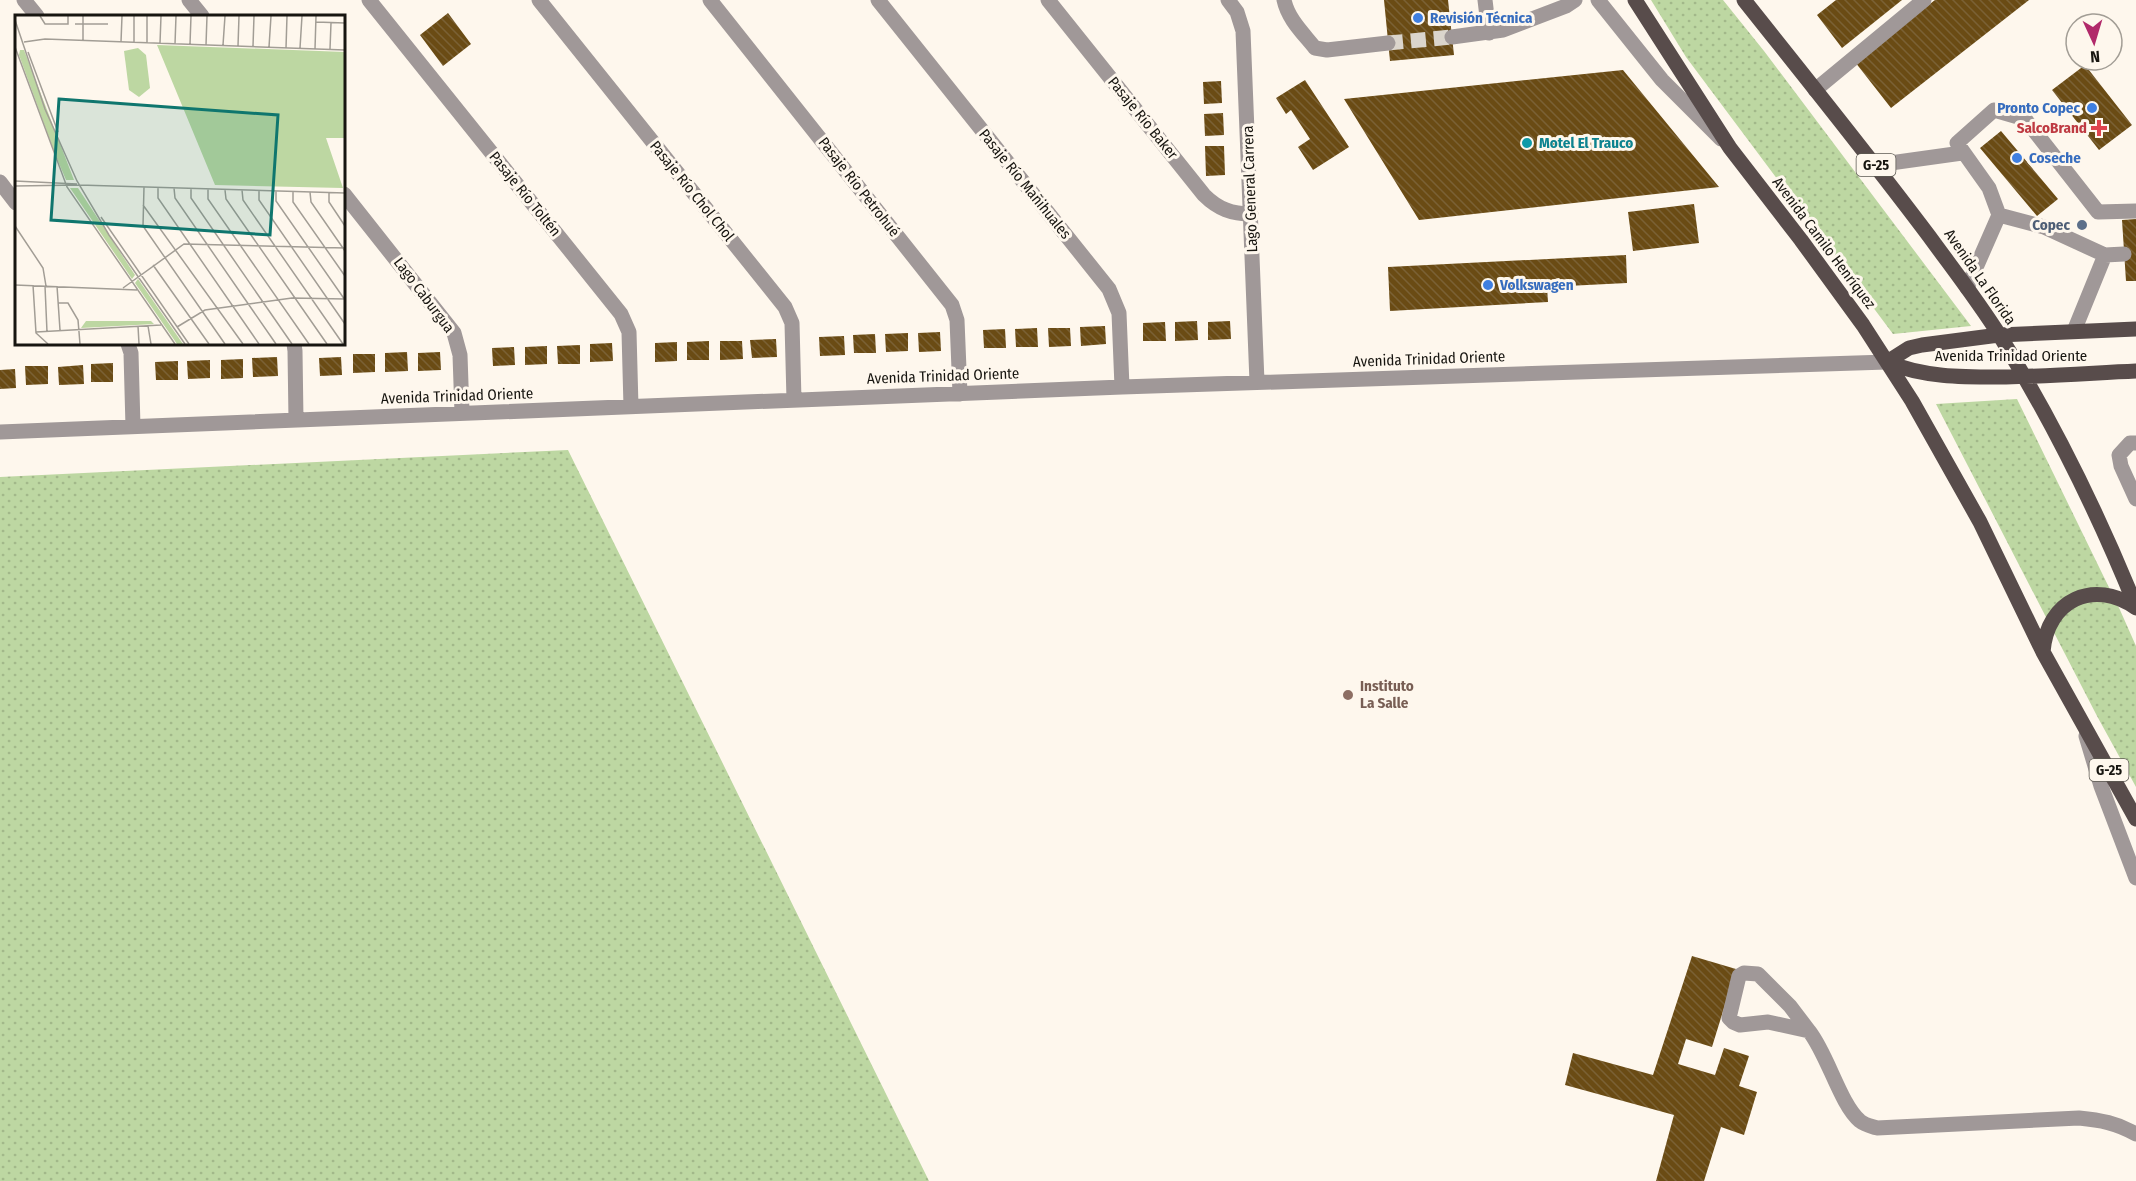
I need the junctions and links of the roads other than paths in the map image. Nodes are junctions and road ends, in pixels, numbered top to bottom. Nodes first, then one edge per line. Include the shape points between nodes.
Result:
1 (24, 0) edge
2 (189, 0) edge
3 (369, 0) edge
4 (540, 0) edge
5 (710, 0) edge
6 (878, 0) edge
7 (1048, 0) edge
8 (1228, 0) edge
9 (1284, 0) edge
10 (1485, 0) edge
11 (1575, 0) edge
12 (1598, 0) edge
13 (1635, 0) edge
14 (1744, 0) edge
15 (1924, 0) edge
16 (36, 15) edge
17 (201, 15) edge
18 (1489, 33) junction
19 (1452, 37) tunnel mouth
20 (1388, 43) tunnel mouth
21 (1815, 90) junction
22 (1730, 148) junction
23 (1962, 153) junction
24 (1876, 165) junction
25 (0, 182) edge
26 (345, 195) edge
27 (15, 202) edge
28 (2136, 211) edge
29 (1251, 214) junction
30 (2000, 215) junction
31 (2124, 254) dead end
32 (2105, 255) junction
33 (1967, 288) junction
34 (2136, 329) edge
35 (2074, 332) junction
36 (2000, 335) junction
37 (128, 345) edge
38 (294, 345) edge
39 (1887, 362) junction
40 (2136, 371) edge
41 (2024, 376) junction
42 (1257, 382) junction
43 (1122, 387) junction
44 (960, 394) junction
45 (794, 400) junction
46 (631, 407) junction
47 (462, 413) junction
48 (296, 420) junction
49 (133, 427) junction
50 (0, 432) edge
51 (2136, 443) edge
52 (2136, 499) edge
53 (2136, 608) edge
54 (2043, 652) junction
55 (2081, 722) junction
56 (2136, 819) edge
57 (2136, 878) edge
58 (1809, 1031) junction
59 (2136, 1134) edge

1 - 16 street
2 - 17 street
3 - 46 street, Pasaje Río Toltén via 621,314 629,332
4 - 45 street, Pasaje Río Chol Chol via 785,308 792,323
5 - 44 street, Pasaje Río Petrohué via 952,305 957,320
6 - 43 street, Pasaje Río Mañihuales via 1109,289 1119,313
7 - 29 street, Pasaje Río Baker via 1212,203 1231,213
8 - 29 street, Lago General Carrera via 1244,31
9 - 20 street via 1295,24 1315,48
10 - 18 street
11 - 18 street
12 - 22 street, Avenida Camilo Henríquez via 1662,80
13 - 22 main road, Avenida Camilo Henríquez / G-25
14 - 21 main road, Avenida La Florida / G-25
15 - 21 street
18 - 19 street
21 - 24 main road, Avenida La Florida / G-25
22 - 39 main road, Avenida Camilo Henríquez / G-25
23 - 24 street
23 - 28 street via 1957,143 1994,110 2025,119 2098,212
23 - 30 street via 1989,188
24 - 33 main road, Avenida La Florida / G-25
25 - 27 street
26 - 47 street, Lago Caburgua via 454,333 460,355
29 - 42 street, Lago General Carrera
30 - 32 street via 2044,227
30 - 33 street
31 - 32 street
32 - 35 street
33 - 36 main road, Avenida La Florida / G-25
34 - 35 main road, Avenida Trinidad Oriente
35 - 36 main road, Avenida Trinidad Oriente
36 - 39 main road, Avenida Trinidad Oriente via 1909,348
36 - 41 main road, Avenida La Florida / G-25
37 - 49 street
38 - 48 street
39 - 41 main road, Avenida Trinidad Oriente via 1930,374
39 - 42 street, Avenida Trinidad Oriente
39 - 54 main road, G-25 via 1980,522
40 - 41 main road, Avenida Trinidad Oriente
41 - 53 main road, Avenida La Florida / G-25 via 2080,481
42 - 43 street, Avenida Trinidad Oriente
43 - 44 street, Avenida Trinidad Oriente
44 - 45 street, Avenida Trinidad Oriente
45 - 46 street, Avenida Trinidad Oriente
46 - 47 street, Avenida Trinidad Oriente
47 - 48 street, Avenida Trinidad Oriente
48 - 49 street, Avenida Trinidad Oriente
49 - 50 street, Avenida Trinidad Oriente
51 - 52 street via 2130,443 2119,454
53 - 54 main road via 2101,594 2075,599 2052,621
54 - 55 main road, G-25
55 - 56 main road, G-25
55 - 57 street
58 - 58 street via 1758,974 1739,976 1729,1018 1733,1022 1768,1023
58 - 59 street via 1848,1105 1858,1120 1867,1125 1877,1128 2079,1118 2121,1125

